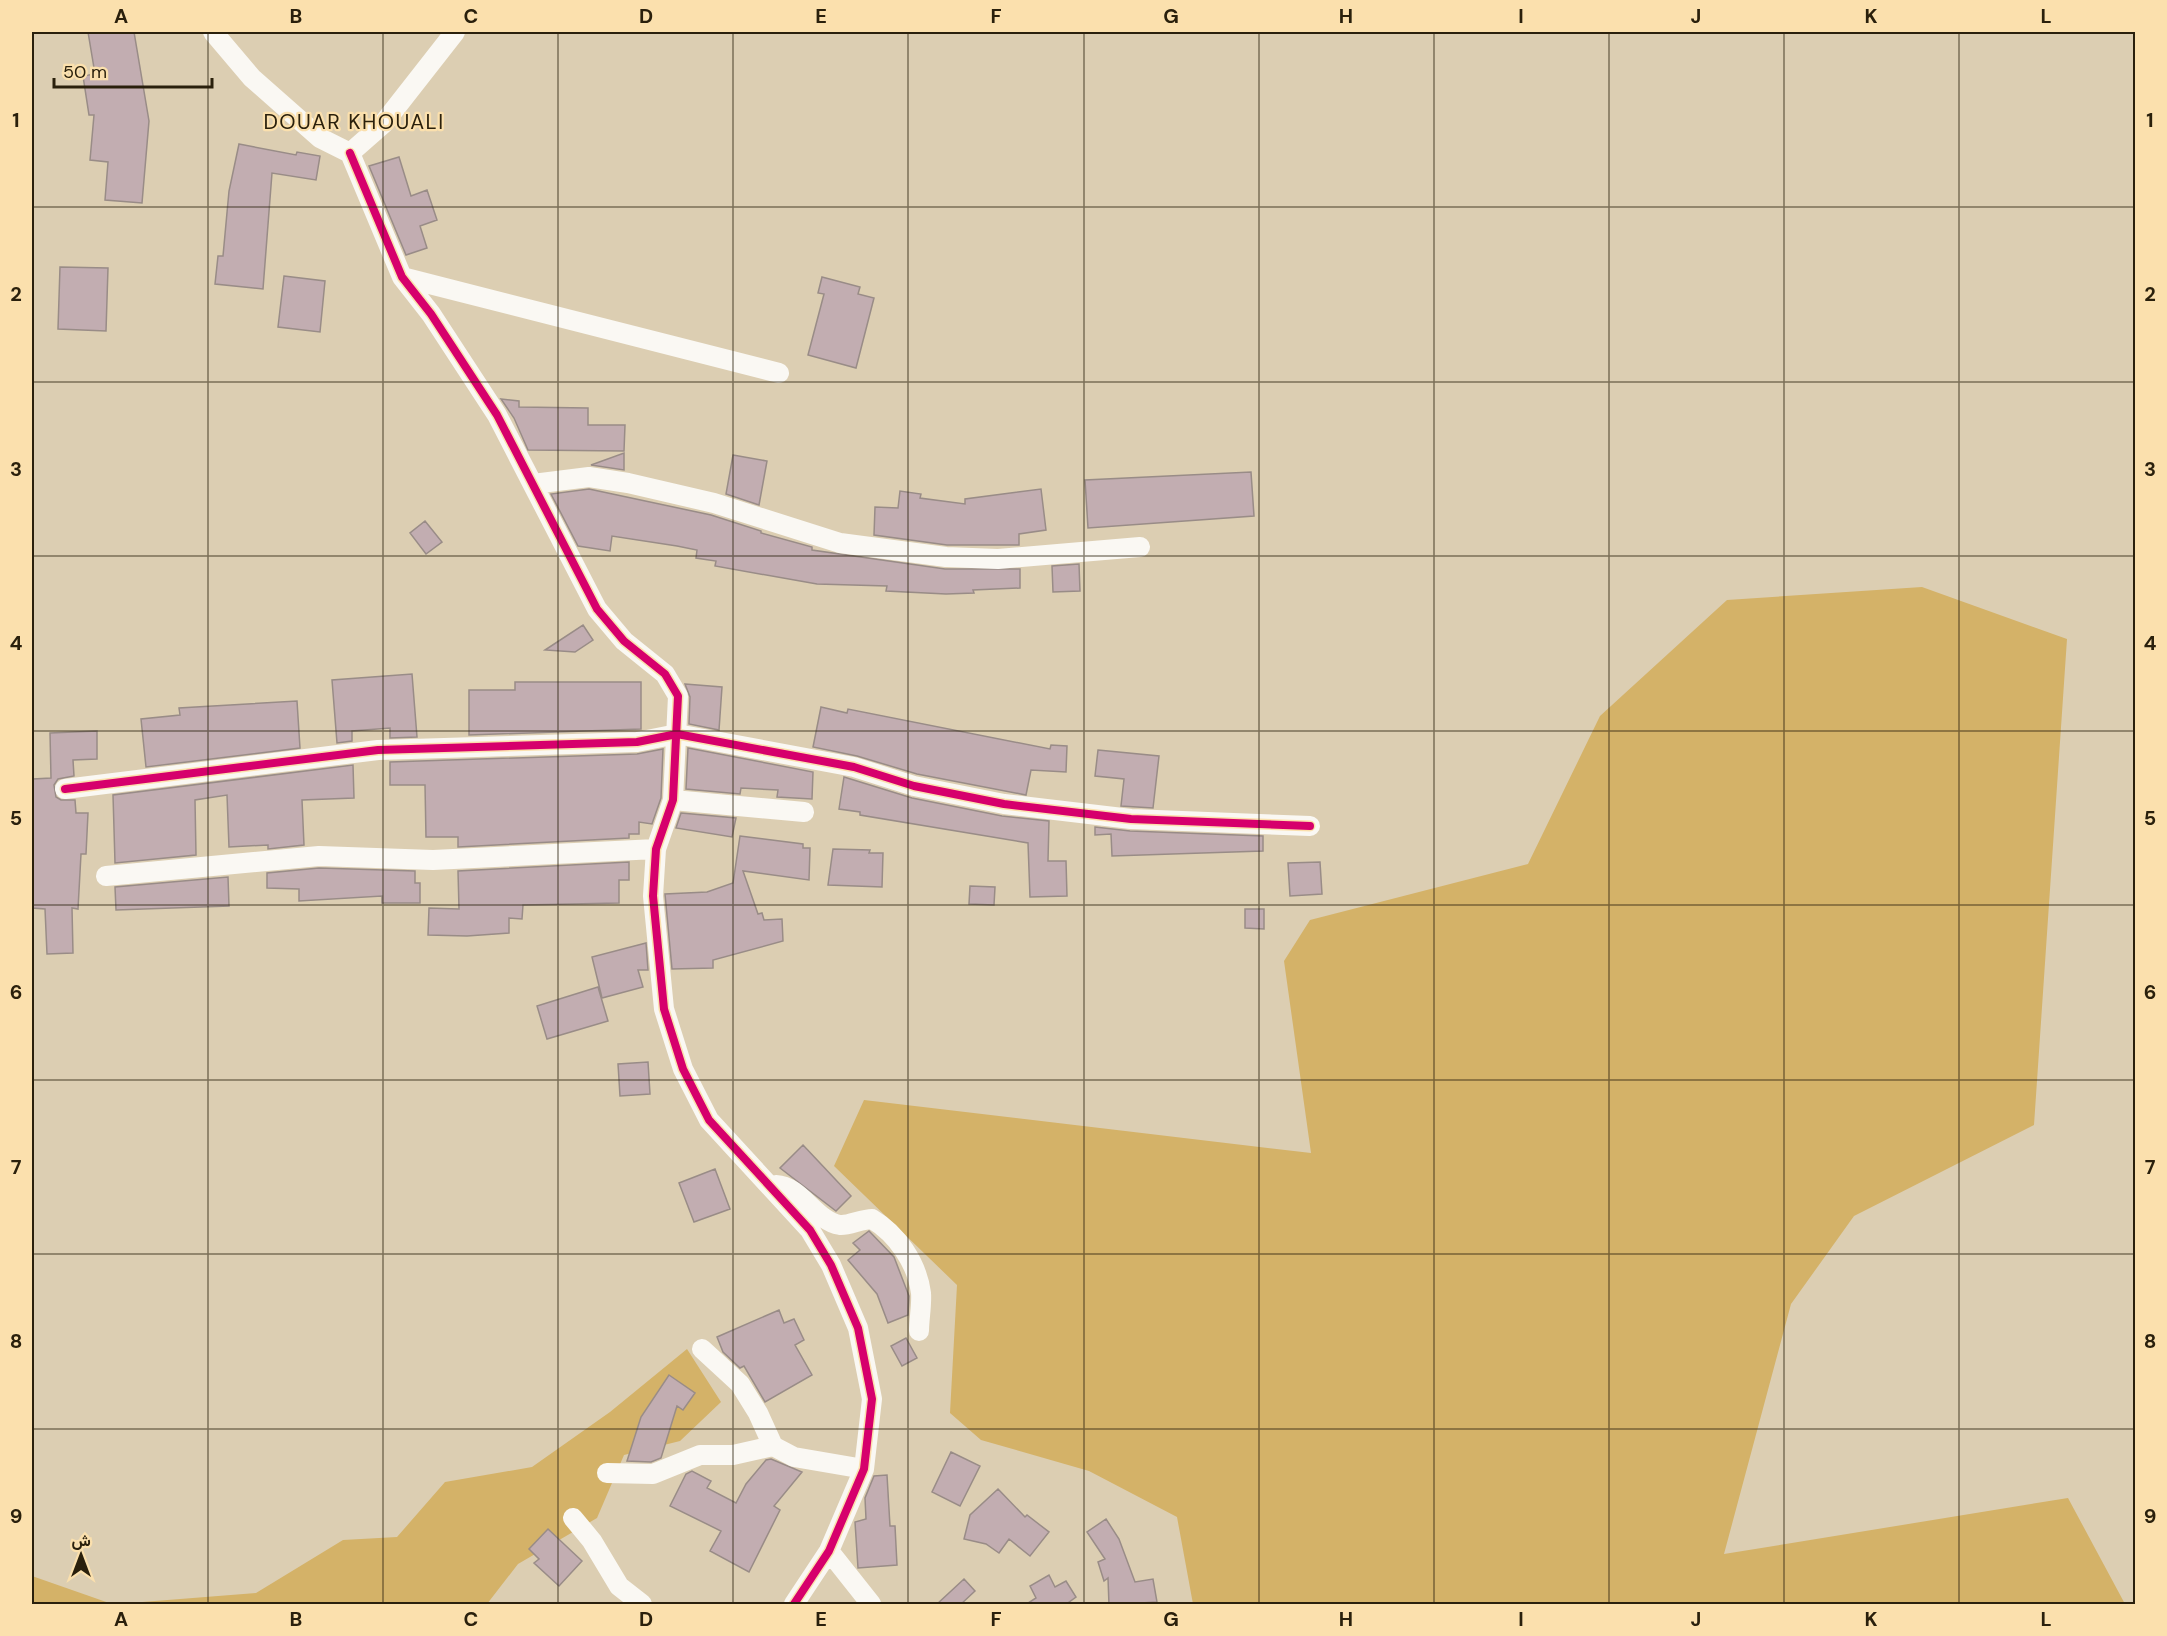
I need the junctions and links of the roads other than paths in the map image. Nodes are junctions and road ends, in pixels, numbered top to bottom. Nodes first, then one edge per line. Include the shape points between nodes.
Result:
1 (213, 32) edge
2 (455, 32) edge
3 (350, 153) junction
4 (402, 277) junction
5 (779, 373) dead end
6 (533, 484) junction
7 (1140, 547) dead end
8 (677, 734) junction
9 (65, 789) dead end
10 (672, 800) junction
11 (804, 812) dead end
12 (1311, 826) dead end
13 (656, 849) junction
14 (106, 876) dead end
15 (770, 1186) junction
16 (919, 1331) dead end
17 (702, 1349) dead end
18 (773, 1446) junction
19 (864, 1468) junction
20 (607, 1473) dead end
21 (573, 1518) dead end
22 (829, 1551) junction
23 (642, 1605) edge
24 (794, 1605) edge
25 (871, 1605) edge

1 - 3 street via 252,78 312,131
2 - 3 street via 383,124
3 - 4 street
4 - 5 street
4 - 6 street via 431,314 497,416
6 - 7 street via 589,477 628,483 714,503 840,543 946,557 998,559
6 - 8 street via 597,609 624,641 665,674 678,696
8 - 9 street via 637,742 378,750
8 - 10 street
8 - 12 street via 854,767 914,786 1004,804 1131,819
10 - 11 street
10 - 13 street
13 - 14 street via 433,860 319,856
13 - 15 street via 653,896 664,1009 683,1069 709,1120
15 - 16 street via 779,1184 790,1190 841,1225 872,1219 885,1227 912,1262 921,1293
15 - 19 street via 810,1230 831,1265 858,1328 872,1398
17 - 18 street via 740,1384
18 - 19 street via 794,1457
18 - 20 street via 733,1455 700,1455 653,1474
19 - 22 street
21 - 23 street via 619,1586
22 - 24 street
22 - 25 street

